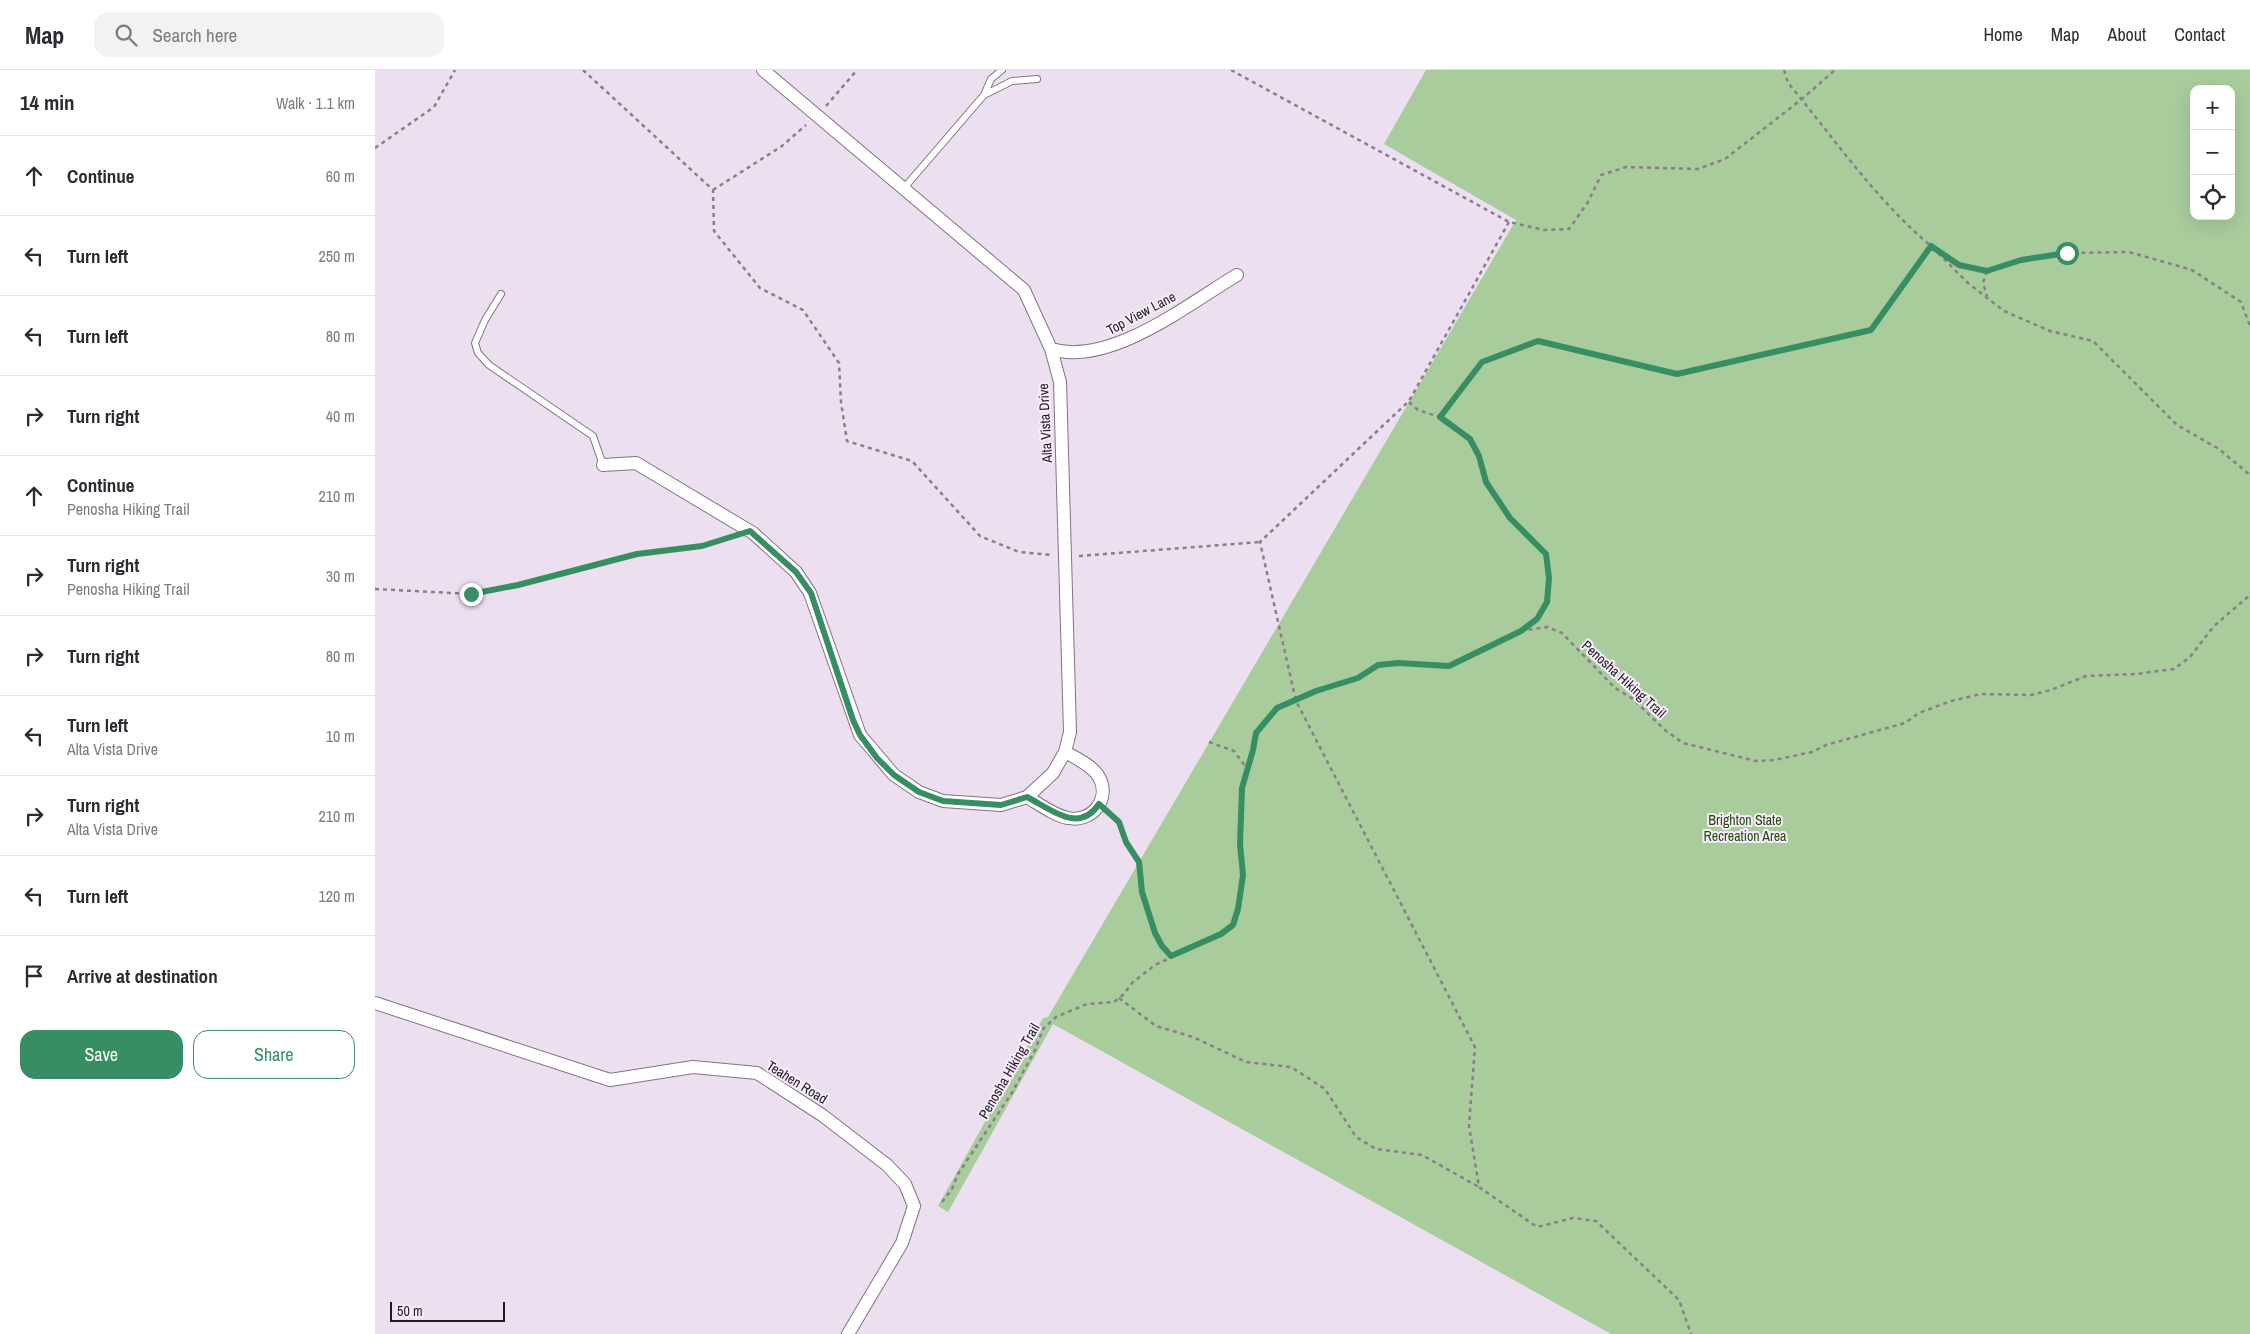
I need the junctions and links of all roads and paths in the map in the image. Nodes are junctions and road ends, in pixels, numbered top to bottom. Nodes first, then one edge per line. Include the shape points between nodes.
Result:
1 (455, 70) edge
2 (583, 70) edge
3 (763, 70) edge
4 (857, 70) edge
5 (1002, 70) edge
6 (1231, 70) edge
7 (1784, 70) edge
8 (1835, 70) edge
9 (1037, 79) dead end
10 (984, 95) junction
11 (1802, 99) junction
12 (818, 115) junction
13 (375, 148) edge
14 (904, 188) junction
15 (713, 190) junction
16 (1509, 222) junction
17 (1931, 246) junction
18 (1987, 271) junction
19 (1237, 274) dead end
20 (501, 294) dead end
21 (1987, 298) junction
22 (2250, 326) edge
23 (1051, 350) junction
24 (1409, 402) dead end
25 (1440, 417) junction
26 (603, 465) joint
27 (2250, 475) edge
28 (750, 531) junction
29 (1260, 542) junction
30 (1065, 557) junction
31 (375, 589) edge
32 (2250, 595) edge
33 (1521, 631) junction
34 (1296, 700) junction
35 (1209, 742) dead end
36 (1065, 752) junction
37 (1249, 770) junction
38 (1027, 797) junction
39 (1099, 804) junction
40 (1171, 956) junction
41 (1119, 998) junction
42 (375, 1003) edge
43 (1038, 1026) dead end
44 (1043, 1029) junction
45 (1479, 1187) junction
46 (942, 1202) dead end
47 (1690, 1333) edge
48 (848, 1334) edge
49 (1696, 1334) edge

1 - 13 path via 434,107
2 - 15 path
3 - 12 street, Alta Vista Drive
4 - 12 path
5 - 10 lane via 991,79
6 - 16 path
7 - 11 path via 1788,83
8 - 11 path
9 - 10 lane via 1012,81
10 - 14 lane
11 - 16 path via 1725,159 1698,169 1626,167 1601,175 1588,202 1569,229 1544,230
11 - 17 path via 1856,170 1908,227
12 - 14 street, Alta Vista Drive
12 - 15 path via 782,146
14 - 23 street, Alta Vista Drive via 1024,290
15 - 30 path via 714,231 759,288 803,310 839,363 847,441 912,461 980,536 1019,552
16 - 29 path via 1409,401
17 - 18 path via 1959,265
17 - 21 path
17 - 25 path via 1871,330 1677,374 1538,341 1482,362
18 - 21 path via 1983,283
18 - 22 path via 2021,260 2067,253 2129,252 2192,270 2241,302
19 - 23 street, Top View Lane via 1123,342 1084,353 1067,354
20 - 26 lane via 475,343 478,353 489,366 593,436
21 - 27 path via 2004,311 2050,331 2093,341 2177,425 2219,449
23 - 30 street, Alta Vista Drive via 1060,382
24 - 25 path via 1418,410
25 - 33 path via 1470,439 1479,456 1486,482 1510,518 1546,554 1547,602 1537,619
26 - 28 street, Alta Vista Drive via 636,463
28 - 31 path via 702,546 637,554 471,594
28 - 38 street, Alta Vista Drive via 796,572 811,593 853,720 860,735 894,775 919,792 943,801 1001,805
29 - 30 path
29 - 34 path
30 - 36 street, Alta Vista Drive via 1070,732
32 - 33 path, Penosha Hiking Trail via 2214,626 2190,657 2174,669 2086,676 2031,695 1981,694 1919,713 1905,723 1826,744 1812,752 1765,761 1683,743 1633,699 1615,688 1562,633 1547,627
33 - 34 path, Penosha Hiking Trail via 1449,666 1378,665 1358,678
34 - 37 path, Penosha Hiking Trail via 1277,708 1256,733
34 - 45 path via 1475,1047 1469,1126
35 - 37 path via 1234,751
36 - 38 street, Alta Vista Drive via 1053,773
36 - 39 street via 1094,770 1099,777 1103,794
37 - 40 path, Penosha Hiking Trail via 1242,788 1240,844 1243,875 1233,925 1221,934
38 - 39 street via 1074,819 1092,814
39 - 40 path via 1119,822 1126,842 1139,862 1142,892 1155,933
40 - 41 path, Penosha Hiking Trail via 1132,983
41 - 44 path, Penosha Hiking Trail via 1114,1002 1075,1008 1056,1017
41 - 45 path via 1156,1026 1193,1037 1246,1062 1291,1067 1325,1089 1356,1137 1376,1149 1422,1155
42 - 48 street, Teahen Road via 610,1080 693,1067 757,1073 822,1115 887,1165 905,1184 913,1206 902,1243
43 - 44 path
44 - 46 path, Penosha Hiking Trail via 1013,1090
45 - 47 path via 1537,1227 1573,1218 1596,1221 1679,1300
47 - 49 path

